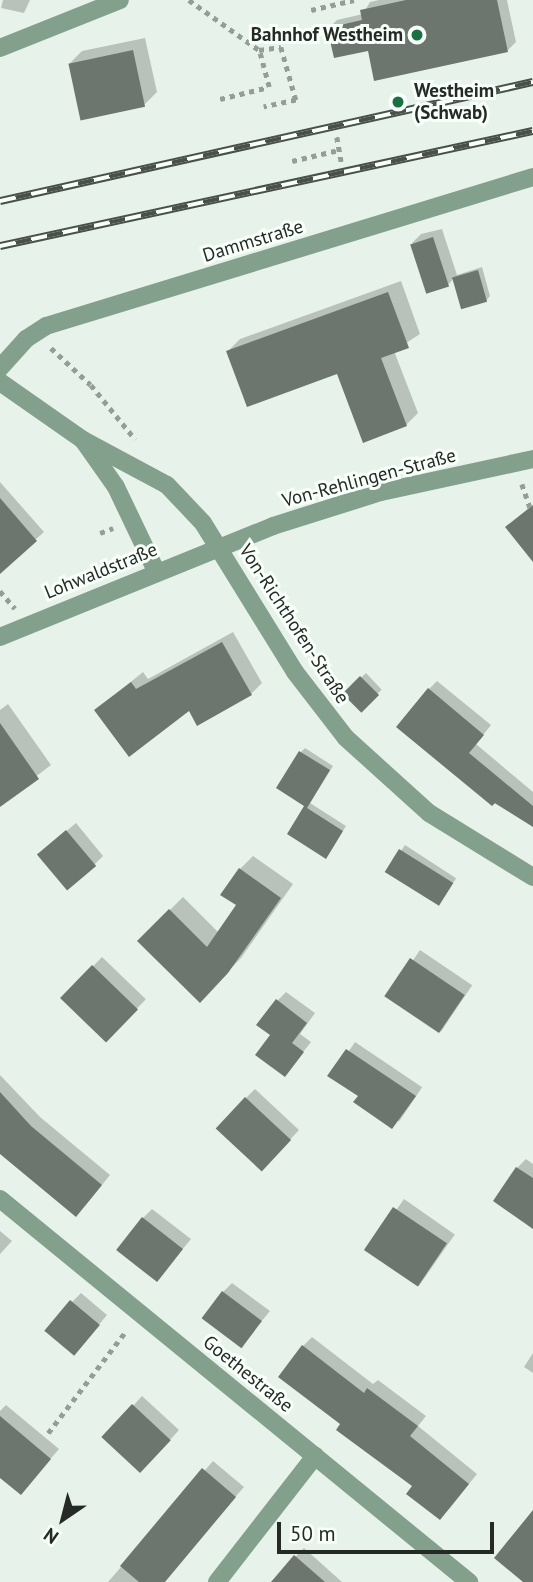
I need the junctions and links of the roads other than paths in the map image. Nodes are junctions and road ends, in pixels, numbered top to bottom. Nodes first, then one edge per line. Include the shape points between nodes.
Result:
1 (120, 0) edge
2 (0, 48) edge
3 (533, 177) edge
4 (0, 368) edge
5 (0, 383) edge
6 (83, 440) junction
7 (533, 459) edge
8 (218, 547) junction
9 (156, 571) junction
10 (0, 637) edge
11 (533, 877) edge
12 (0, 1199) edge
13 (315, 1456) junction
14 (217, 1582) edge
15 (469, 1582) edge

1 - 2 street
3 - 4 street, Dammstraße via 35,332
5 - 6 street
6 - 8 street, Von-Richthofen-Straße via 167,485
6 - 9 street via 116,487
7 - 8 street, Von-Rehlingen-Straße via 380,492
8 - 9 street, Lohwaldstraße
8 - 11 street, Von-Richthofen-Straße via 295,672 346,738 429,813
9 - 10 street, Lohwaldstraße
12 - 13 street, Goethestraße
13 - 14 street
13 - 15 street, Goethestraße

